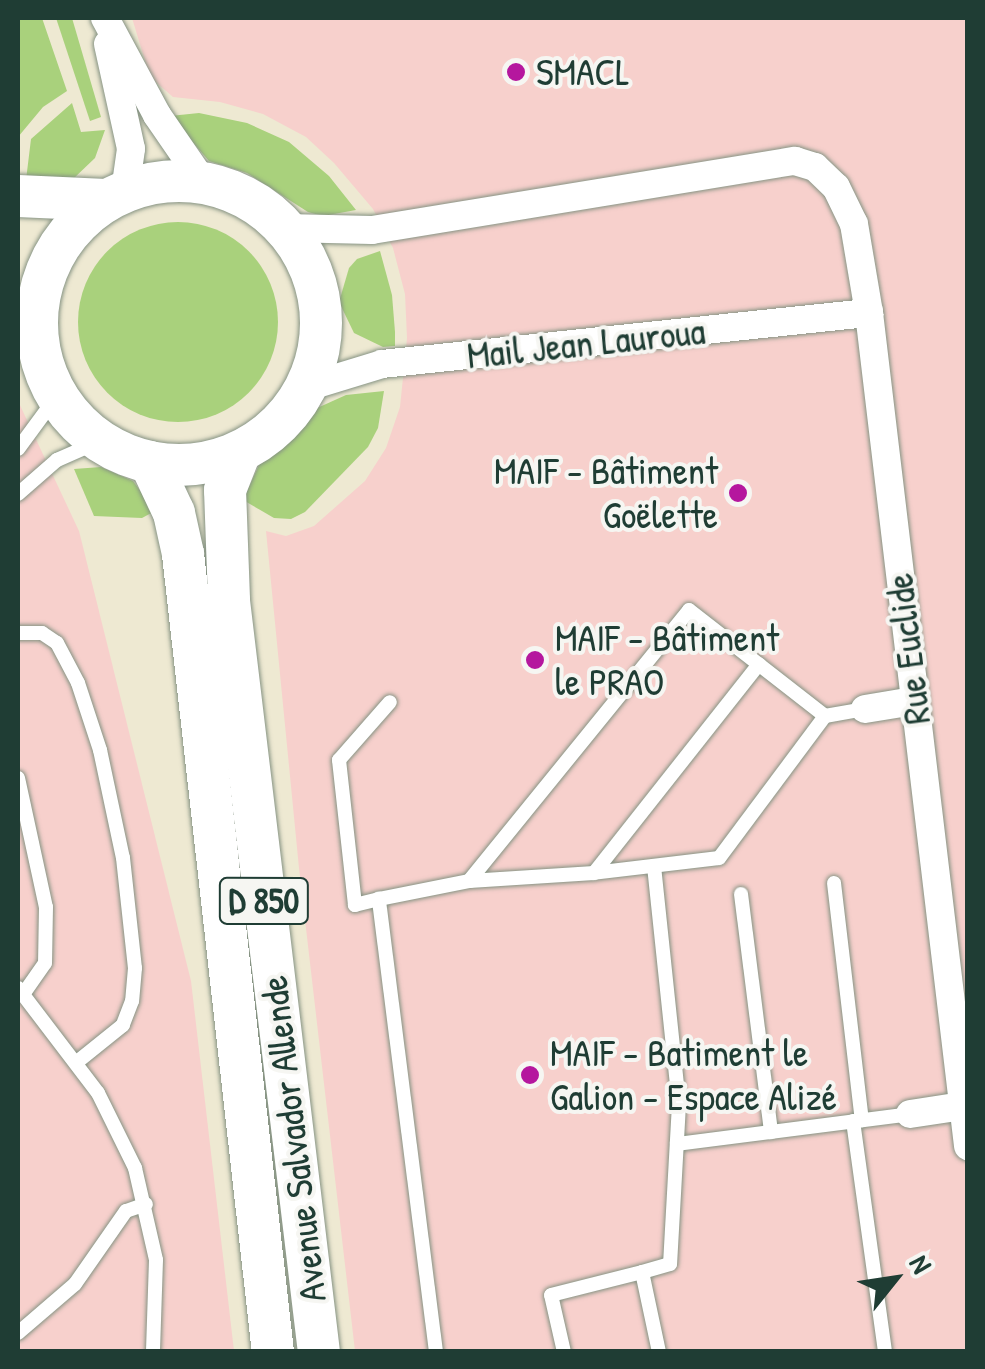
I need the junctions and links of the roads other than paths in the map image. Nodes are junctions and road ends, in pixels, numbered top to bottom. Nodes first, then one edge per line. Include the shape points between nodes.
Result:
1 (104, 18) edge
2 (204, 182) junction
3 (115, 195) junction
4 (18, 196) edge
5 (285, 228) junction
6 (18, 269) edge
7 (868, 313) junction
8 (37, 318) junction
9 (306, 387) junction
10 (57, 396) junction
11 (100, 442) junction
12 (18, 449) edge
13 (240, 452) junction
14 (150, 462) junction
15 (18, 494) edge
16 (18, 633) edge
17 (759, 664) junction
18 (914, 700) junction
19 (390, 702) dead end
20 (865, 709) joint
21 (825, 716) junction
22 (18, 778) edge
23 (654, 866) junction
24 (594, 873) junction
25 (469, 881) junction
26 (834, 884) dead end
27 (741, 894) dead end
28 (380, 899) junction
29 (955, 943) edge
30 (20, 992) edge
31 (77, 1062) junction
32 (963, 1106) junction
33 (910, 1114) joint
34 (858, 1120) junction
35 (771, 1132) junction
36 (677, 1144) junction
37 (968, 1146) edge
38 (146, 1204) junction
39 (642, 1272) junction
40 (18, 1333) edge
41 (153, 1352) edge
42 (273, 1352) edge
43 (319, 1352) edge
44 (436, 1352) edge
45 (564, 1352) edge
46 (658, 1352) edge
47 (885, 1352) edge

1 - 2 street via 165,128
1 - 3 street via 130,138
2 - 3 main road via 172,180
2 - 5 main road via 256,203
3 - 4 main road
3 - 8 main road via 86,214 56,250
5 - 7 street, Rue Euclide via 372,230 795,160 815,167 836,187 854,224
5 - 9 main road via 308,264 320,304 320,346
6 - 8 main road
7 - 9 street, Mail Jean Lauroua via 382,364
7 - 18 street, Rue Euclide
8 - 10 main road via 38,345
9 - 13 main road via 279,425
10 - 11 main road
10 - 12 lane
11 - 14 main road
11 - 15 lane via 57,460
13 - 14 main road via 205,463
13 - 43 main road, Avenue Salvador Allende / D 850 via 225,490 229,600
14 - 42 main road, Avenue Salvador Allende / D 850 via 184,554
16 - 31 lane via 42,633 57,643 78,683 123,858 135,968 132,1001 122,1025
17 - 21 lane
17 - 24 lane
17 - 25 lane via 689,610
18 - 20 street
18 - 29 street, Rue Euclide
19 - 28 lane via 340,760 355,904
20 - 21 lane
21 - 23 lane via 718,858
22 - 30 lane via 38,858 47,942 44,963
23 - 24 lane
23 - 36 lane via 679,1104
24 - 25 lane
25 - 28 lane
26 - 34 lane
27 - 35 lane
28 - 44 lane
29 - 32 street, Rue Euclide
30 - 31 lane
31 - 38 lane via 121,1135
32 - 33 street
32 - 37 street, Rue Euclide
33 - 34 lane
34 - 35 lane
34 - 47 lane
35 - 36 lane
36 - 39 lane via 670,1264
38 - 40 lane via 126,1211 75,1284
38 - 41 lane via 157,1272
39 - 45 lane via 551,1295
39 - 46 lane

